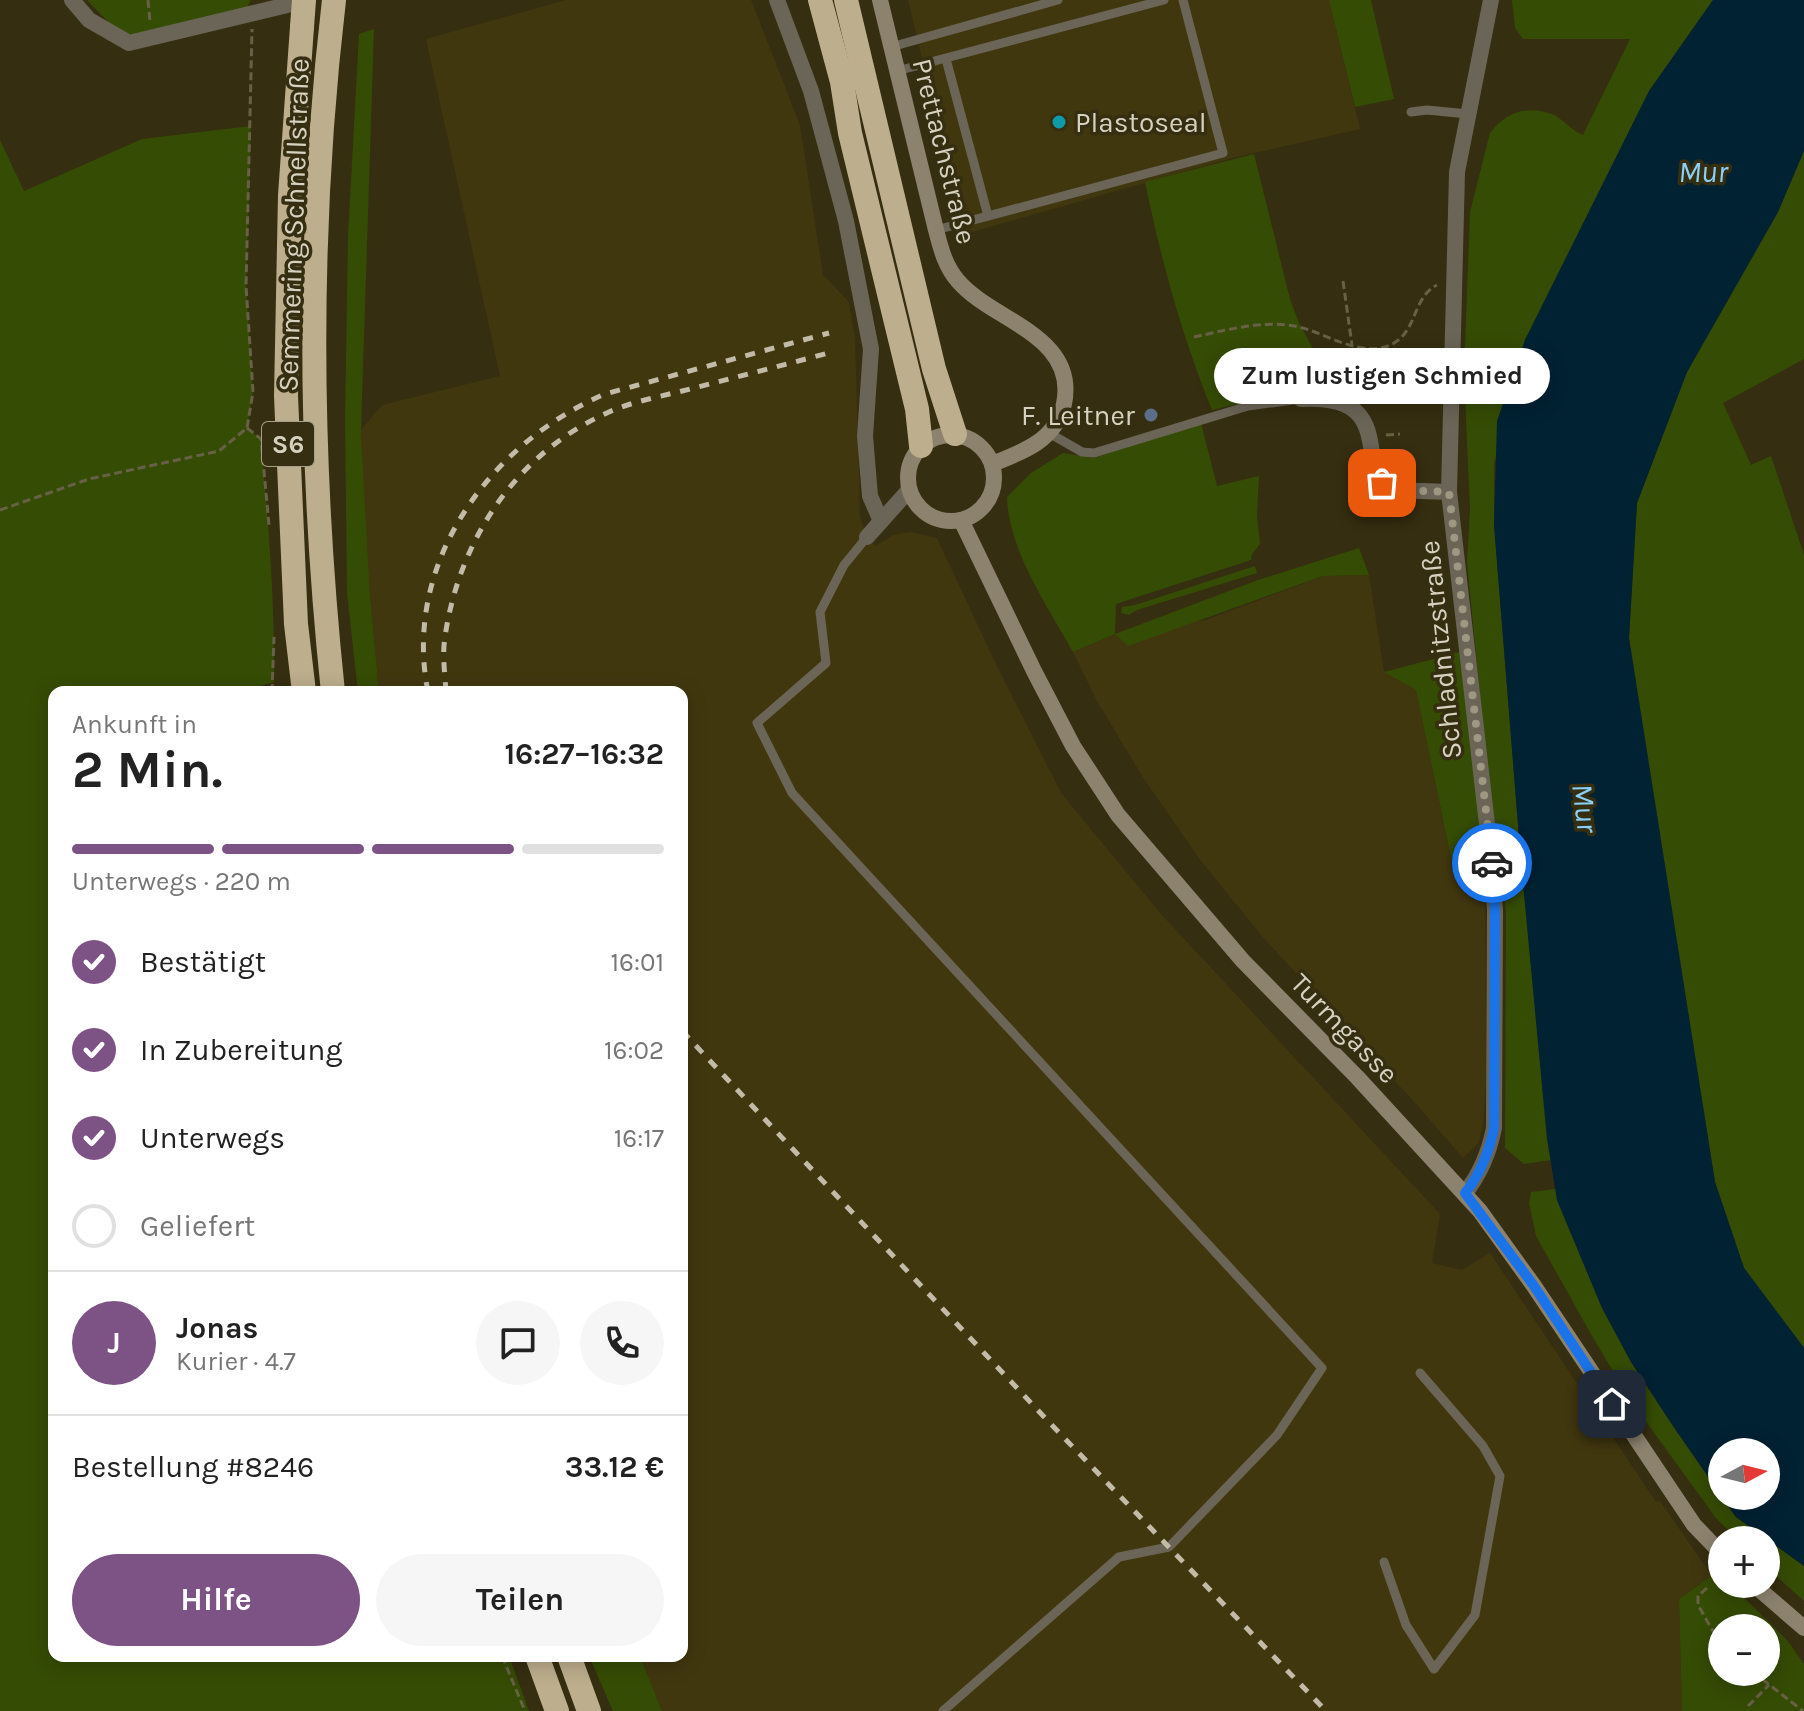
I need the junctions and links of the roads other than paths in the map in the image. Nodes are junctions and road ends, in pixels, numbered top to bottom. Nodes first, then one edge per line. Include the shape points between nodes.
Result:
1 (72, 0) edge
2 (306, 0) edge
3 (777, 0) edge
4 (804, 0) edge
5 (820, 0) edge
6 (846, 0) edge
7 (880, 0) edge
8 (1058, 0) edge
9 (1164, 0) edge
10 (1183, 0) edge
11 (1491, 0) edge
12 (335, 6) edge
13 (891, 47) junction
14 (946, 59) junction
15 (897, 71) junction
16 (1411, 112) dead end
17 (1468, 114) junction
18 (850, 133) junction
19 (988, 216) junction
20 (936, 230) junction
21 (1301, 399) joint
22 (1049, 433) junction
23 (955, 434) junction
24 (921, 446) junction
25 (992, 464) junction
26 (909, 490) junction
27 (1449, 492) junction
28 (961, 520) junction
29 (881, 521) junction
30 (867, 537) joint
31 (303, 686) edge
32 (332, 686) edge
33 (1465, 1193) junction
34 (1420, 1373) dead end
35 (1708, 1540) edge
36 (1384, 1562) dead end
37 (1769, 1598) edge
38 (1804, 1628) edge
39 (539, 1662) edge
40 (571, 1662) edge
41 (557, 1711) edge
42 (589, 1711) edge
43 (943, 1711) edge

1 - 2 street via 89,20 129,43
2 - 31 highway, Semmering Schnellstraße / S6, bridge via 290,195 286,396
3 - 29 street via 811,91 846,221 871,349 865,436 870,496
4 - 18 highway
5 - 18 highway
6 - 23 highway via 934,369
7 - 13 main road, Prettachstraße
8 - 13 lane
9 - 14 lane
10 - 19 lane via 1223,153
11 - 17 street, Schladnitzstraße
12 - 32 highway, Semmering Schnellstraße / S6 via 318,208 316,403
13 - 15 main road, Prettachstraße
14 - 15 lane
14 - 19 lane
15 - 20 main road, Prettachstraße
16 - 17 lane
17 - 27 street, Schladnitzstraße via 1457,172
18 - 24 highway via 917,409
19 - 20 lane
20 - 22 main road, Prettachstraße via 957,280 1031,332 1058,360 1065,397
21 - 22 lane via 1248,406 1094,453
21 - 27 street via 1336,401 1357,413 1367,427 1376,471 1387,487
22 - 25 main road via 1028,450
23 - 24 main road via 937,436
23 - 25 main road via 985,450
24 - 26 main road via 907,473
25 - 28 main road via 988,500
26 - 28 main road via 930,516
26 - 29 street
27 - 33 street, Schladnitzstraße via 1495,911 1494,1128 1489,1152
28 - 33 main road, Turmgasse via 1066,733 1118,815 1243,961
29 - 30 street
30 - 43 lane via 844,565 820,612 826,663 757,723 792,793 1322,1368 1277,1435 1169,1547 1119,1557
33 - 35 main road, Turmgasse
34 - 36 lane via 1483,1446 1500,1476 1475,1615 1434,1669 1406,1625
37 - 38 main road
39 - 41 highway
40 - 42 highway

